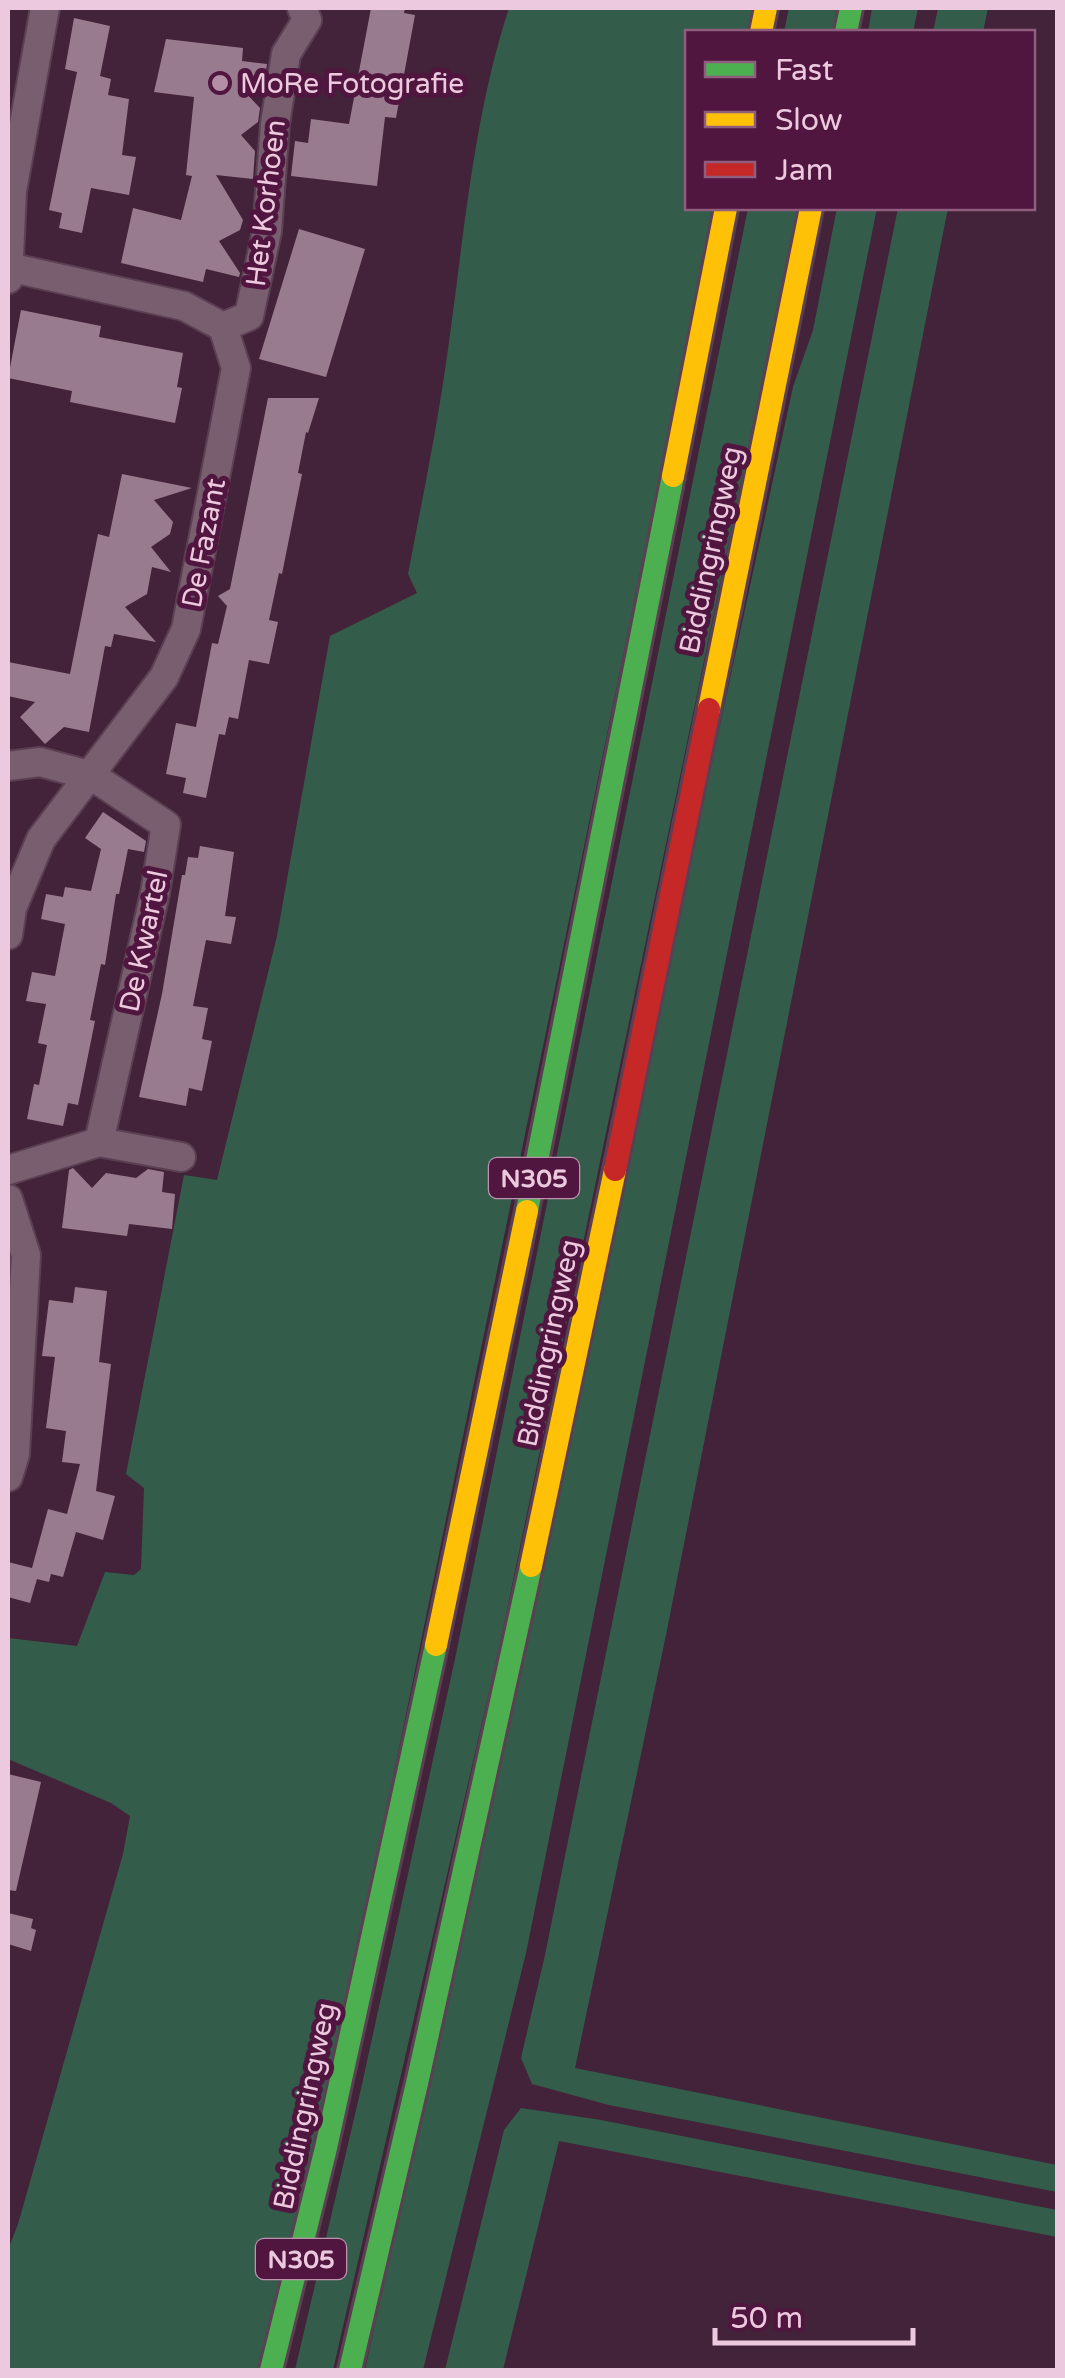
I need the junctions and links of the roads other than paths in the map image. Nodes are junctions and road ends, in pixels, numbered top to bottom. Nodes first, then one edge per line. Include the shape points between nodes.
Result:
1 (46, 8) edge
2 (302, 8) edge
3 (726, 210) edge
4 (811, 210) edge
5 (8, 272) edge
6 (223, 327) junction
7 (8, 766) edge
8 (92, 776) junction
9 (8, 935) edge
10 (99, 1142) junction
11 (181, 1157) dead end
12 (8, 1170) edge
13 (8, 1199) edge
14 (8, 1477) edge
15 (271, 2370) edge
16 (350, 2370) edge

1 - 5 street via 12,191
2 - 6 street, Het Korhoen via 307,20 286,54 267,231 250,316
3 - 15 main road, Biddingringweg / N305 via 473,1477 304,2249
4 - 16 main road, Biddingringweg / N305 via 589,1300
5 - 6 street via 184,306
6 - 8 street, De Fazant via 236,368 186,630 164,677
7 - 8 street via 40,762
8 - 9 street, De Fazant via 42,839 12,908
8 - 10 street, De Kwartel via 166,825
10 - 11 street
10 - 12 street
13 - 14 street via 26,1255 15,1454

